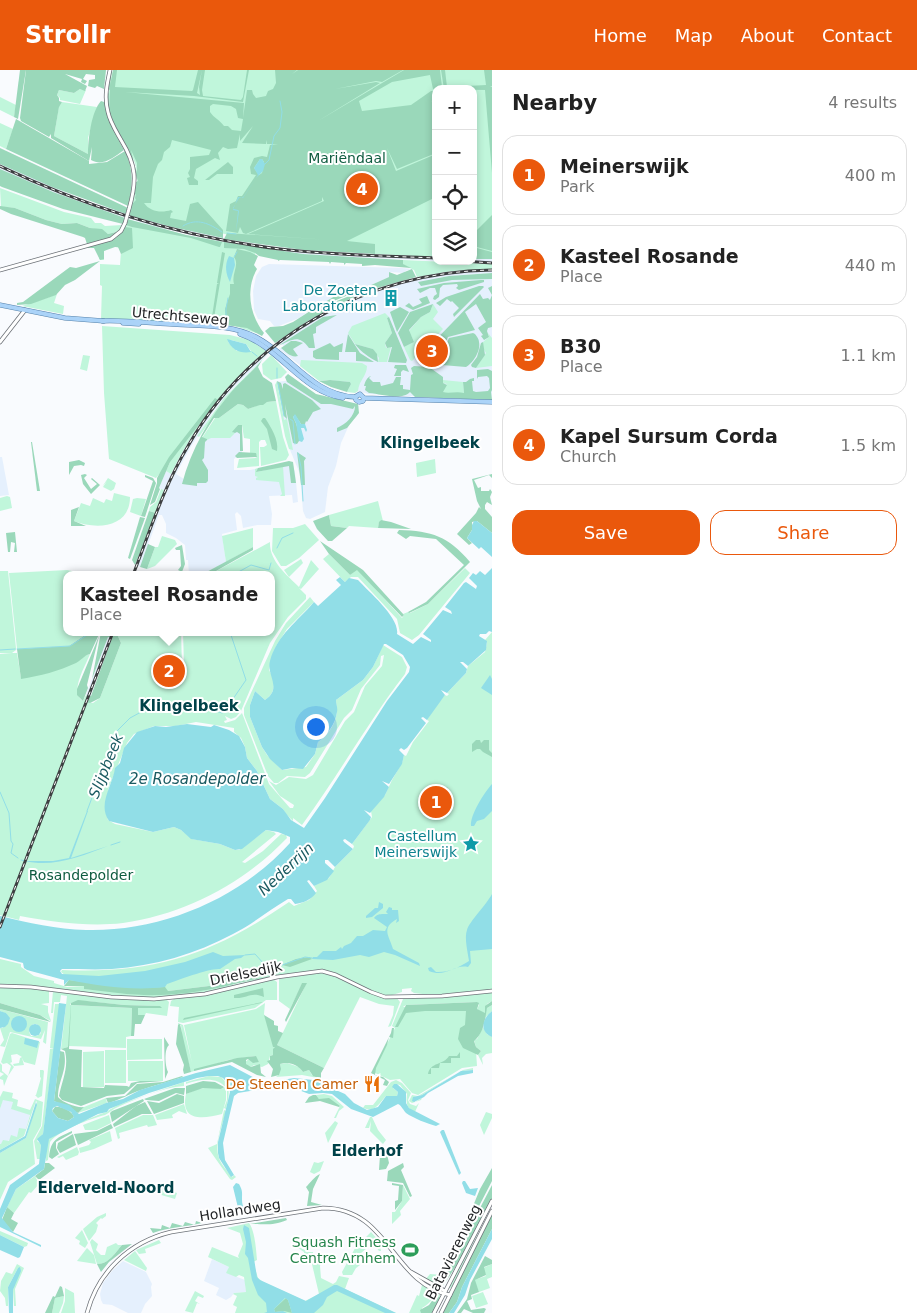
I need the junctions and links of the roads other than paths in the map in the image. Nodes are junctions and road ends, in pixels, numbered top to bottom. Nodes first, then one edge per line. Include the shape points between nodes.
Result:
1 (110, 70) edge
2 (0, 270) edge
3 (0, 305) edge
4 (25, 310) junction
5 (0, 342) edge
6 (492, 402) edge
7 (0, 986) edge
8 (492, 991) edge
9 (492, 1200) edge
10 (492, 1211) edge
11 (444, 1292) junction
12 (450, 1295) junction
13 (87, 1313) edge
14 (434, 1313) edge
15 (440, 1313) edge

1 - 2 street, bridge via 107,110 135,171 134,189 121,231 111,238
3 - 4 main road, Utrechtseweg
4 - 5 street
4 - 6 main road, Utrechtseweg via 65,318 209,327 246,333 270,346 316,384 355,398 360,394 364,398
7 - 8 street, Drielsedijk via 154,999 205,994 322,972 386,997
9 - 11 street, Batavierenweg
10 - 12 street, Batavierenweg
11 - 12 street, Hollandweg
11 - 13 street, Hollandweg via 410,1272 376,1230 360,1218 335,1209 314,1209 170,1232 142,1242 103,1276
11 - 14 street, Batavierenweg
12 - 15 street, Batavierenweg

